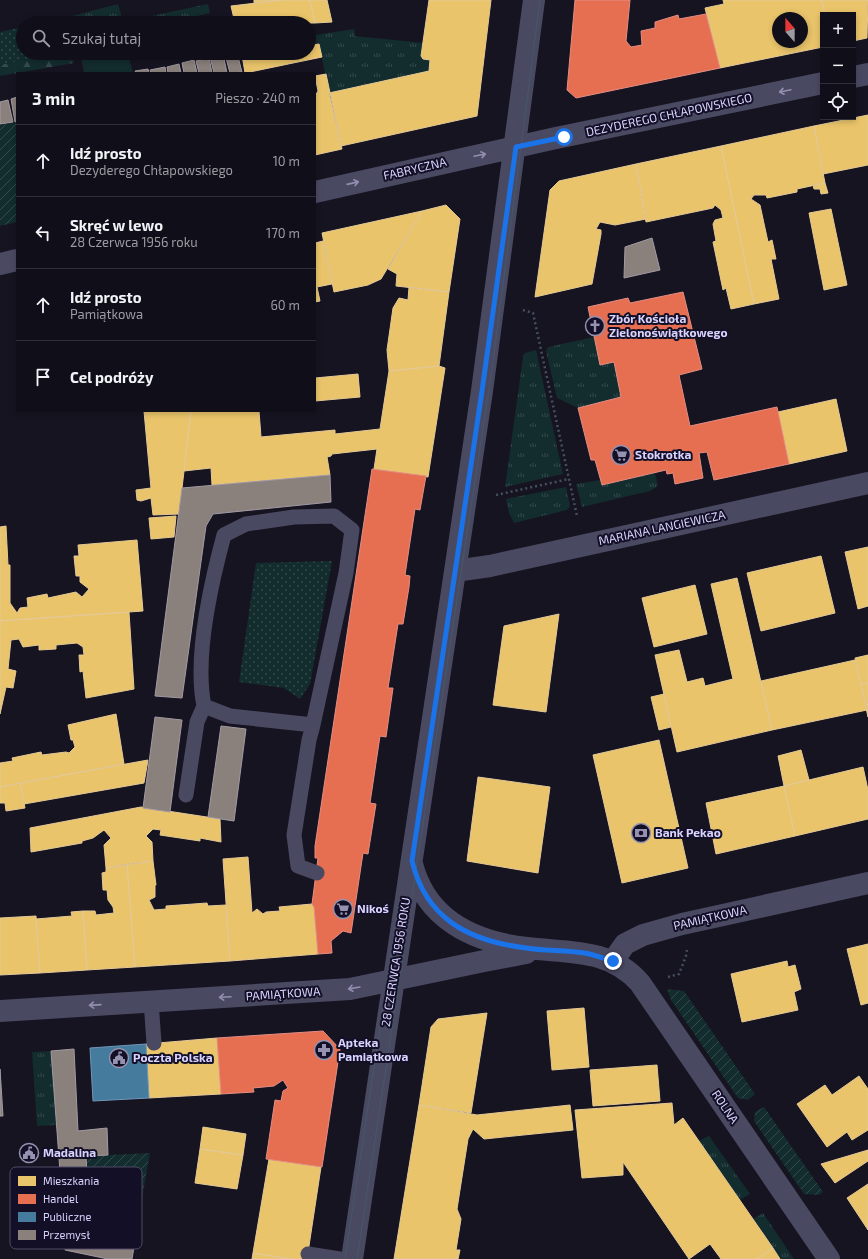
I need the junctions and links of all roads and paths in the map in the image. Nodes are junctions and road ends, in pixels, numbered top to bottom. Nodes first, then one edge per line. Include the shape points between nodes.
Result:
1 (534, 0) edge
2 (868, 74) edge
3 (856, 76) edge
4 (820, 85) edge
5 (516, 147) junction
6 (316, 192) edge
7 (16, 260) edge
8 (0, 264) edge
9 (523, 310) dead end
10 (569, 479) junction
11 (868, 483) edge
12 (496, 495) dead end
13 (577, 516) dead end
14 (455, 571) junction
15 (204, 706) junction
16 (313, 725) junction
17 (186, 795) dead end
18 (412, 861) junction
19 (317, 873) dead end
20 (868, 883) edge
21 (562, 951) junction
22 (613, 961) junction
23 (393, 981) junction
24 (151, 1001) junction
25 (0, 1011) edge
26 (154, 1044) dead end
27 (308, 1254) dead end
28 (340, 1259) edge
29 (352, 1259) edge
30 (829, 1259) edge

1 - 5 street, 28 CZERWCA 1956 ROKU
2 - 3 street
4 -> 5 street, DEZYDEREGO CHŁAPOWSKIEGO
6 -> 5 street, FABRYCZNA
5 - 14 street, 28 CZERWCA 1956 ROKU
7 - 8 street
9 - 10 path via 533,313
10 - 12 path
10 - 13 path
11 - 14 street, MARIANA LANGIEWICZA via 490,566
14 - 18 street, 28 CZERWCA 1956 ROKU
15 - 16 lane via 230,716
15 - 16 lane via 200,685 206,625 214,573 224,535 246,524 294,516 334,516 352,530 346,573
15 - 17 lane via 197,722
16 - 19 lane via 294,834 298,866
18 - 21 street, PAMIĄTKOWA via 420,888 429,902 444,918 464,930 505,945
18 - 23 street, 28 CZERWCA 1956 ROKU
20 - 22 street, PAMIĄTKOWA via 643,935 625,944
21 - 22 street, PAMIĄTKOWA via 585,953
21 - 23 street, PAMIĄTKOWA via 484,960
22 - 30 street, ROLNA via 630,972 640,983
23 -> 24 street, PAMIĄTKOWA via 350,989
23 - 29 street, 28 CZERWCA 1956 ROKU
24 -> 25 street, PAMIĄTKOWA
24 - 26 lane
27 - 28 lane

